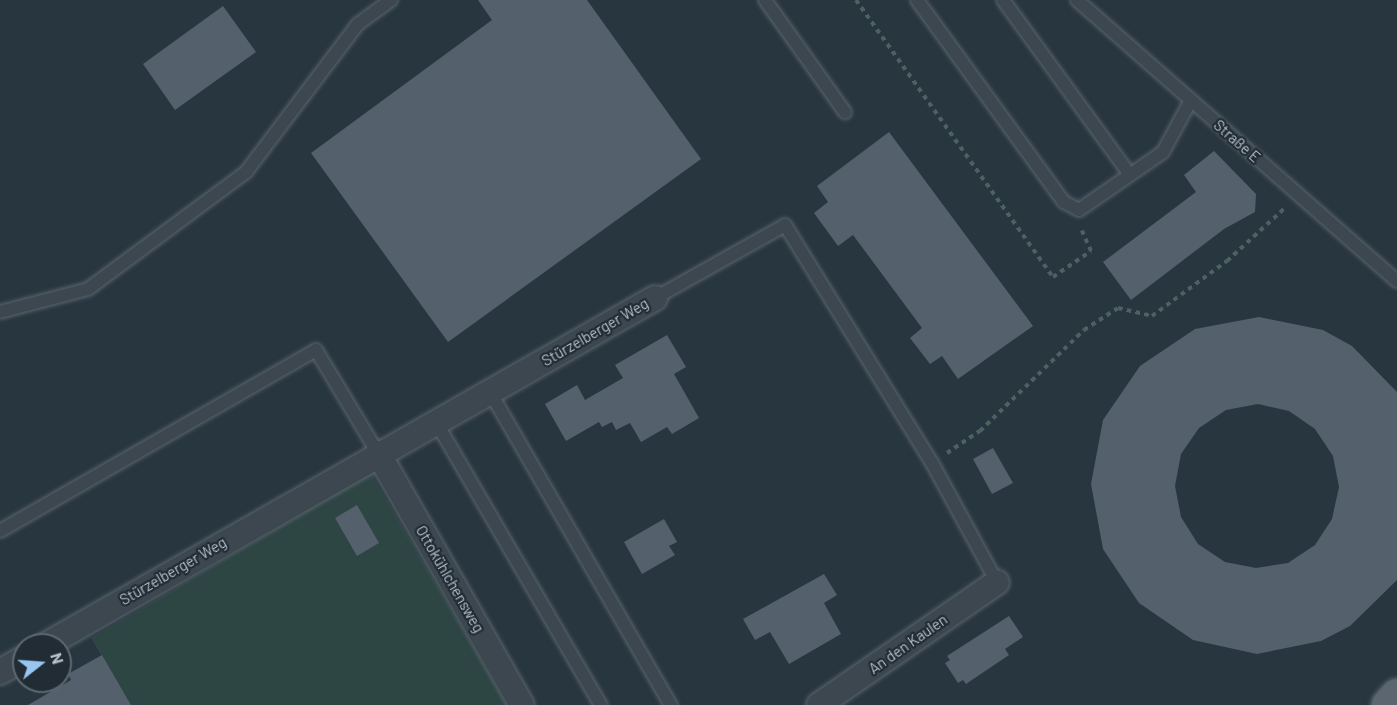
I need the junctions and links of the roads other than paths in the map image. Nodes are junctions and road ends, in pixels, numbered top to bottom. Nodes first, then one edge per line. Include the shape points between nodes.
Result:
1 (391, 0) edge
2 (765, 0) edge
3 (917, 0) edge
4 (1003, 0) edge
5 (1077, 0) edge
6 (1191, 100) junction
7 (845, 112) dead end
8 (1130, 175) junction
9 (1397, 281) edge
10 (655, 298) joint
11 (0, 312) edge
12 (490, 392) junction
13 (436, 422) junction
14 (378, 453) junction
15 (0, 531) edge
16 (997, 582) joint
17 (67, 633) edge
18 (1397, 694) edge
19 (522, 705) edge
20 (600, 705) edge
21 (671, 705) edge
22 (819, 705) edge
23 (1388, 705) edge

1 - 11 lane via 358,24 246,172 88,289
2 - 7 lane
3 - 8 lane via 1064,202 1079,210
4 - 8 lane
5 - 6 lane, Straße E
6 - 8 lane via 1163,152
6 - 9 lane, Straße E
10 - 12 street, Stürzelberger Weg
10 - 16 lane, Stürzelberger Weg via 785,225 932,463
12 - 13 street, Stürzelberger Weg
12 - 21 lane
13 - 14 street, Stürzelberger Weg
13 - 20 lane
14 - 15 lane via 316,350
14 - 17 street, Stürzelberger Weg
14 - 19 street, Ottokühlchensweg
16 - 22 street, An den Kaulen
18 - 23 main road

